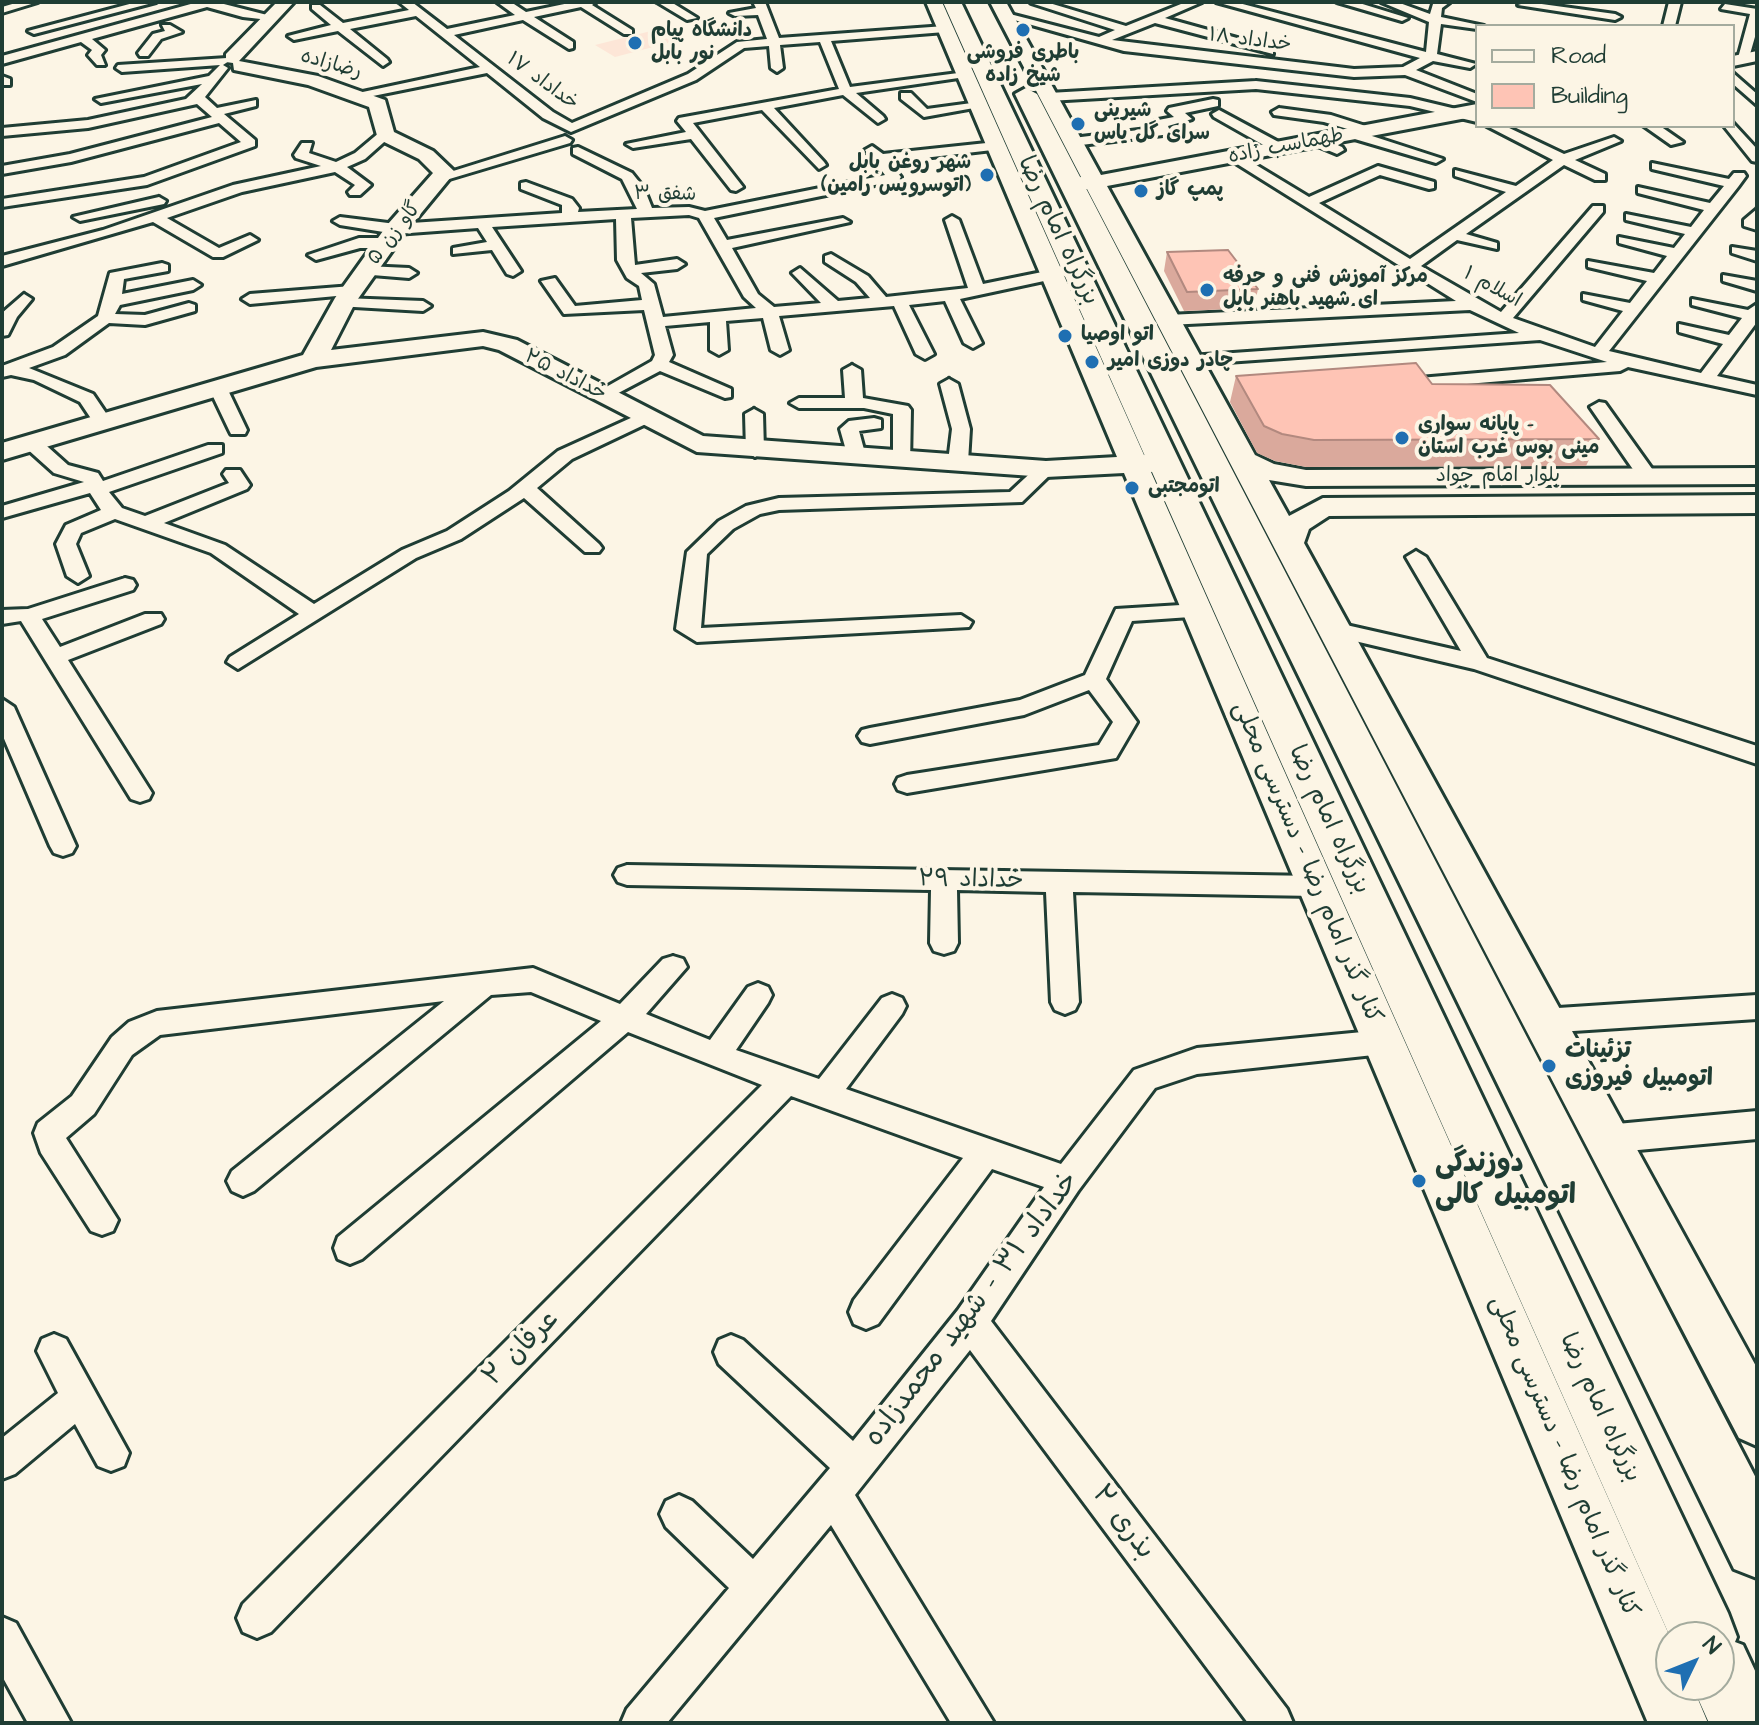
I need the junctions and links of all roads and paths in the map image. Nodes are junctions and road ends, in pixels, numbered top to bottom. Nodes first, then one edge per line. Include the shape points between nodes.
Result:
1 (32, 2) edge
2 (286, 2) edge
3 (405, 2) edge
4 (503, 2) edge
5 (663, 2) edge
6 (1038, 2) edge
7 (1162, 2) edge
8 (1196, 2) edge
9 (1222, 2) edge
10 (1343, 2) edge
11 (1387, 2) edge
12 (1419, 2) edge
13 (1675, 2) edge
14 (139, 3) edge
15 (206, 3) edge
16 (584, 3) edge
17 (1283, 4) edge
18 (1440, 4) edge
19 (1524, 5) dead end
20 (316, 7) dead end
21 (761, 7) edge
22 (1725, 7) dead end
23 (62, 8) dead end
24 (1182, 8) junction
25 (2, 10) edge
26 (418, 12) junction
27 (1757, 12) edge
28 (735, 13) dead end
29 (1262, 13) junction
30 (1587, 14) edge
31 (35, 15) dead end
32 (526, 16) junction
33 (269, 17) junction
34 (1615, 17) dead end
35 (86, 18) junction
36 (691, 18) dead end
37 (22, 19) dead end
38 (1155, 19) junction
39 (152, 20) junction
40 (1434, 23) junction
41 (1670, 24) edge
42 (341, 26) junction
43 (1475, 26) edge
44 (969, 27) edge
45 (1127, 30) junction
46 (34, 31) dead end
47 (56, 31) dead end
48 (628, 32) dead end
49 (446, 33) junction
50 (294, 36) dead end
51 (824, 39) junction
52 (81, 40) junction
53 (1099, 41) junction
54 (774, 42) junction
55 (569, 45) dead end
56 (35, 52) junction
57 (144, 53) dead end
58 (1431, 53) junction
59 (1745, 58) edge
60 (1154, 59) dead end
61 (1470, 59) dead end
62 (2, 60) edge
63 (47, 60) dead end
64 (1168, 61) dead end
65 (101, 62) dead end
66 (383, 62) dead end
67 (1214, 64) junction
68 (226, 66) junction
69 (122, 68) dead end
70 (777, 68) dead end
71 (489, 69) junction
72 (1406, 71) junction
73 (1349, 73) junction
74 (1735, 79) edge
75 (1218, 85) junction
76 (1256, 85) junction
77 (1036, 87) junction
78 (846, 91) junction
79 (1104, 93) junction
80 (229, 94) dead end
81 (1345, 94) junction
82 (363, 96) junction
83 (906, 96) dead end
84 (101, 99) dead end
85 (200, 100) junction
86 (1255, 100) dead end
87 (1757, 101) edge
88 (251, 103) dead end
89 (764, 105) junction
90 (1123, 108) dead end
91 (1474, 109) edge
92 (1279, 112) dead end
93 (219, 115) junction
94 (878, 119) dead end
95 (1388, 127) junction
96 (1498, 128) edge
97 (1654, 128) edge
98 (1733, 128) edge
99 (2, 132) edge
100 (67, 133) junction
101 (1360, 133) junction
102 (385, 135) junction
103 (694, 135) junction
104 (1546, 138) dead end
105 (565, 140) dead end
106 (1431, 141) dead end
107 (1614, 141) dead end
108 (1073, 142) junction
109 (1529, 142) junction
110 (1676, 142) dead end
111 (46, 143) dead end
112 (633, 144) dead end
113 (307, 146) dead end
114 (996, 146) junction
115 (115, 147) junction
116 (1279, 148) junction
117 (578, 151) dead end
118 (77, 156) junction
119 (1233, 157) junction
120 (1757, 158) edge
121 (1436, 159) dead end
122 (1563, 159) junction
123 (49, 163) junction
124 (132, 163) dead end
125 (819, 165) dead end
126 (1657, 166) dead end
127 (26, 167) junction
128 (92, 167) dead end
129 (337, 167) junction
130 (1494, 167) dead end
131 (2, 170) edge
132 (1548, 171) junction
133 (1460, 173) dead end
134 (441, 177) junction
135 (1600, 177) dead end
136 (58, 180) dead end
137 (1364, 180) junction
138 (1534, 180) junction
139 (1573, 181) dead end
140 (1083, 184) junction
141 (1429, 185) dead end
142 (526, 186) dead end
143 (736, 187) dead end
144 (20, 188) dead end
145 (1643, 190) dead end
146 (229, 191) junction
147 (1518, 191) junction
148 (355, 192) dead end
149 (261, 198) dead end
150 (1421, 200) dead end
151 (2, 203) edge
152 (1307, 203) junction
153 (1714, 208) junction
154 (1598, 209) dead end
155 (833, 210) dead end
156 (646, 213) junction
157 (1757, 213) edge
158 (623, 214) junction
159 (705, 215) junction
160 (155, 217) junction
161 (568, 217) junction
162 (1631, 217) dead end
163 (952, 220) dead end
164 (340, 221) dead end
165 (483, 224) junction
166 (1757, 225) edge
167 (76, 229) junction
168 (1694, 232) junction
169 (108, 233) junction
170 (1455, 235) junction
171 (392, 236) junction
172 (250, 240) dead end
173 (1624, 240) dead end
174 (497, 245) junction
175 (723, 245) junction
176 (56, 246) junction
177 (1492, 246) dead end
178 (123, 249) dead end
179 (1737, 250) dead end
180 (458, 251) dead end
181 (1677, 254) junction
182 (316, 255) dead end
183 (1757, 256) edge
184 (831, 259) dead end
185 (2, 261) edge
186 (69, 262) dead end
187 (677, 264) dead end
188 (1594, 264) dead end
189 (1113, 266) junction
190 (1410, 266) junction
191 (162, 268) dead end
192 (631, 270) junction
193 (366, 271) junction
194 (513, 271) dead end
195 (409, 273) dead end
196 (800, 273) dead end
197 (1052, 275) junction
198 (1729, 278) dead end
199 (1657, 279) junction
200 (549, 281) dead end
201 (193, 285) dead end
202 (1757, 286) edge
203 (978, 292) junction
204 (951, 296) junction
205 (347, 297) junction
206 (1589, 297) dead end
207 (24, 299) dead end
208 (250, 299) dead end
209 (113, 301) junction
210 (891, 301) junction
211 (1698, 302) dead end
212 (653, 304) junction
213 (1474, 305) junction
214 (423, 306) dead end
215 (189, 308) dead end
216 (836, 308) junction
217 (1162, 308) junction
218 (1633, 309) junction
219 (770, 312) junction
220 (1755, 314) edge
221 (105, 318) junction
222 (718, 318) junction
223 (1503, 320) junction
224 (657, 322) junction
225 (1087, 325) junction
226 (1685, 328) dead end
227 (2, 331) edge
228 (1540, 336) junction
229 (1733, 341) junction
230 (973, 343) dead end
231 (719, 350) dead end
232 (780, 350) dead end
233 (925, 354) dead end
234 (1598, 354) junction
235 (313, 360) junction
236 (1190, 361) junction
237 (659, 364) junction
238 (1638, 365) junction
239 (5, 367) edge
240 (852, 370) dead end
241 (1708, 375) junction
242 (1451, 381) junction
243 (949, 384) dead end
244 (1375, 386) edge
245 (218, 388) junction
246 (1757, 390) edge
247 (725, 393) dead end
248 (601, 395) junction
249 (1464, 399) edge
250 (799, 403) dead end
251 (854, 403) junction
252 (1599, 407) dead end
253 (754, 414) dead end
254 (644, 418) junction
255 (103, 422) junction
256 (874, 424) dead end
257 (238, 430) dead end
258 (32, 443) junction
259 (215, 449) dead end
260 (755, 451) junction
261 (2, 452) edge
262 (856, 457) junction
263 (1242, 459) junction
264 (903, 461) junction
265 (958, 462) junction
266 (1149, 464) junction
267 (1046, 469) junction
268 (233, 474) dead end
269 (1757, 476) edge
270 (1648, 477) junction
271 (1306, 478) junction
272 (97, 487) junction
273 (525, 488) junction
274 (1757, 504) edge
275 (1323, 507) junction
276 (2, 512) edge
277 (115, 512) junction
278 (143, 524) junction
279 (1288, 545) junction
280 (592, 548) dead end
281 (1416, 557) dead end
282 (78, 576) dead end
283 (125, 585) dead end
284 (1197, 611) junction
285 (315, 615) junction
286 (29, 616) junction
287 (2, 617) edge
288 (153, 619) dead end
289 (961, 622) dead end
290 (1333, 629) junction
291 (52, 658) junction
292 (238, 662) dead end
293 (1479, 663) junction
294 (1094, 680) junction
295 (1237, 704) junction
296 (2, 707) edge
297 (870, 736) dead end
298 (1757, 755) edge
299 (1308, 775) junction
300 (1413, 778) junction
301 (907, 784) dead end
302 (140, 793) dead end
303 (63, 846) dead end
304 (627, 875) dead end
305 (944, 880) junction
306 (1059, 882) junction
307 (1423, 882) junction
308 (1316, 886) junction
309 (944, 943) dead end
310 (673, 967) dead end
311 (485, 984) junction
312 (758, 995) dead end
313 (1065, 1002) dead end
314 (892, 1006) dead end
315 (1757, 1007) edge
316 (624, 1019) junction
317 (1543, 1021) junction
318 (1427, 1035) junction
319 (1383, 1042) junction
320 (716, 1056) junction
321 (786, 1081) junction
322 (825, 1094) junction
323 (1757, 1125) edge
324 (1606, 1139) junction
325 (986, 1152) junction
326 (243, 1181) dead end
327 (1067, 1181) junction
328 (102, 1220) dead end
329 (350, 1248) dead end
330 (866, 1312) dead end
331 (970, 1322) junction
332 (54, 1351) dead end
333 (731, 1352) dead end
334 (80, 1398) junction
335 (1757, 1420) edge
336 (111, 1453) dead end
337 (2, 1461) edge
338 (844, 1481) junction
339 (1638, 1494) junction
340 (679, 1514) dead end
341 (1757, 1546) edge
342 (755, 1587) junction
343 (257, 1618) dead end
344 (1669, 1621) edge
345 (1697, 1621) edge
346 (1655, 1625) edge
347 (2, 1637) edge
348 (1703, 1701) edge
349 (51, 1723) edge
350 (641, 1723) edge
351 (974, 1723) edge
352 (1273, 1723) edge
353 (1744, 1723) edge

1 - 25 street
2 - 33 main road
3 - 26 street, خداداد ۱۷
4 - 32 street
5 - 36 street
6 - 44 street
6 - 45 street
7 - 24 street
8 - 24 street
9 - 29 street
10 - 40 street
11 - 40 street
12 - 18 street
13 - 41 street
14 - 35 street
15 - 33 street
15 - 39 street
16 - 32 street
16 - 48 street
17 - 29 street
18 - 40 street
19 - 30 street
20 - 42 street
21 - 28 street
21 - 54 street
22 - 27 street
23 - 35 street
24 - 38 street
26 - 42 street
26 - 49 street, خداداد ۱۷
27 - 59 street
29 - 58 street
30 - 34 street
31 - 37 street
32 - 49 street
32 - 55 street
33 - 68 main road
35 - 46 street
38 - 45 street
38 - 73 street
39 - 52 street
39 - 57 street via 176,32 157,36
40 - 43 street
40 - 58 street
42 - 50 street
42 - 66 street
44 - 51 street, خداداد ۱۷
44 - 53 street, خداداد ۱۸
44 - 77 highway, بزرگراه امام رضا
44 - 78 street
44 - 83 street via 924,113
44 - 114 main road
44 - 225 highway, بزرگراه امام رضا
45 - 53 street
47 - 52 street
49 - 71 street, خداداد ۱۷
51 - 54 street, خداداد ۱۷
51 - 78 street
52 - 56 street
52 - 65 street via 99,50 94,55
53 - 67 street, خداداد ۱۸
54 - 70 street
54 - 71 street, خداداد ۱۷ via 741,45 700,78 571,128
56 - 62 street
56 - 63 street
58 - 61 street
58 - 72 street, خداداد ۱۸
60 - 64 street
67 - 73 street, خداداد ۱۸
67 - 75 street
68 - 69 street
68 - 82 main road, رضازاده via 312,80
68 - 84 street
68 - 85 street
71 - 82 street via 406,81
72 - 73 street, خداداد ۱۸
72 - 91 street
73 - 81 street
74 - 87 street
75 - 76 street
75 - 79 street via 1151,84
76 - 81 street via 1277,82 1315,95
76 - 86 street
77 - 79 street
77 - 108 main road
77 - 140 highway, بزرگراه امام رضا
78 - 89 street
78 - 94 street
79 - 90 street
80 - 85 street
81 - 91 street via 1408,96
82 - 102 main road, رضازاده via 378,104
85 - 93 street
85 - 100 street
88 - 93 street
89 - 103 street via 684,121
89 - 125 street
91 - 95 main road, طهماسب زاده
92 - 101 street via 1326,118
93 - 115 street
93 - 151 street via 250,143 147,181
95 - 101 main road, طهماسب زاده
95 - 106 street
96 - 109 street
97 - 110 street
98 - 120 street
99 - 100 street
100 - 111 street
100 - 118 street
101 - 116 main road, طهماسب زاده via 1328,145
101 - 121 street
102 - 129 street
102 - 134 main road, گاو زن ۵ via 426,155 445,172
103 - 112 street
103 - 143 street
104 - 109 street
105 - 134 street
107 - 122 street
108 - 116 street via 1166,131 1158,124 1185,119 1174,111 1216,109
108 - 140 main road
109 - 122 street
113 - 129 street via 301,155
114 - 159 street, شفق ۳ via 871,156 894,177
114 - 197 main road
115 - 118 street
115 - 124 street
116 - 119 main road, طهماسب زاده
117 - 156 street via 627,176
118 - 123 street
118 - 128 street
119 - 140 main road, طهماسب زاده
119 - 152 street, اسلام ۱
122 - 132 street
122 - 135 street
123 - 127 street
123 - 136 street
126 - 153 street via 1736,180
127 - 131 street
127 - 144 street
129 - 146 street
129 - 148 street via 364,185
130 - 138 street
132 - 138 street
132 - 139 street
133 - 147 street
134 - 171 main road, گاو زن ۵
137 - 141 street via 1378,170
137 - 150 street
137 - 152 street
138 - 147 street
140 - 189 highway, بزرگراه امام رضا
140 - 217 main road
142 - 161 street via 567,202 572,208
145 - 153 street
146 - 149 street
146 - 160 street
146 - 167 street via 210,190
147 - 170 street
152 - 190 street, اسلام ۱
153 - 168 street
154 - 223 street
155 - 175 street via 843,222 769,243
156 - 158 street, شفق ۳
156 - 159 street, شفق ۳
157 - 166 street via 1749,223
158 - 161 street, شفق ۳
158 - 192 street via 625,260
159 - 175 street
160 - 169 street
160 - 172 street via 218,254
161 - 165 street, شفق ۳
162 - 168 street
163 - 203 street
164 - 171 street
165 - 171 street, شفق ۳
165 - 174 street
167 - 169 street
167 - 176 street
168 - 181 street
169 - 178 street
170 - 177 street
170 - 190 street
171 - 182 street
171 - 193 main road, گاو زن ۵
173 - 181 street
174 - 180 street
174 - 194 street
175 - 219 street via 752,297
176 - 185 street
176 - 186 street
179 - 183 street
181 - 199 street
184 - 210 street
187 - 192 street
188 - 199 street
189 - 217 main road
189 - 307 highway, بزرگراه امام رضا
190 - 213 street, اسلام ۱
191 - 209 street via 116,276
192 - 212 street via 646,284
193 - 195 street
193 - 205 main road, گاو زن ۵
196 - 216 street
197 - 203 street
197 - 225 main road
198 - 202 street
199 - 218 street
200 - 212 street via 570,311
201 - 209 street
203 - 204 street
204 - 210 street
204 - 230 street
205 - 208 street
205 - 214 street
205 - 235 main road, گاو زن ۵
206 - 218 street
207 - 227 street
209 - 221 street
210 - 216 street
210 - 233 street
211 - 220 street
212 - 224 street
213 - 217 street
213 - 223 street, اسلام ۱
215 - 221 street via 145,320
216 - 219 street
217 - 236 main road
218 - 234 street
219 - 222 street
219 - 232 street
220 - 229 street
221 - 239 street via 59,351
222 - 224 street
222 - 231 street
223 - 228 street, اسلام ۱
224 - 237 street via 664,355
225 - 266 highway, بزرگراه امام رضا
226 - 229 street
228 - 234 street, اسلام ۱
228 - 236 street
229 - 241 street
234 - 238 street, اسلام ۱
235 - 245 main road, خداداد ۲۵
235 - 248 main road, خداداد ۲۵ via 483,339 508,345
236 - 263 main road via 1217,396
237 - 247 street
237 - 248 street
238 - 241 street, اسلام ۱
238 - 242 street
239 - 255 street via 87,398
240 - 251 street
241 - 246 street, اسلام ۱
242 - 244 street
242 - 249 street
243 - 265 street via 961,429
245 - 255 main road, خداداد ۲۵
245 - 257 street
248 - 254 main road, خداداد ۲۵
250 - 251 street
251 - 264 street via 902,410
252 - 270 street
253 - 260 street
254 - 260 main road, خداداد ۲۵ via 697,444
254 - 273 street via 565,455
255 - 258 main road, خداداد ۲۵
256 - 262 street via 849,429
258 - 261 main road, خداداد ۲۵
258 - 272 street via 61,469 91,477
259 - 272 street
260 - 262 main road, خداداد ۲۵
262 - 264 main road, خداداد ۲۵
263 - 271 main road, بلوار امام جواد via 1266,471
263 - 279 main road
264 - 265 main road, خداداد ۲۵
265 - 267 main road, خداداد ۲۵
266 - 267 main road, خداداد ۲۵
266 - 284 main road, کنار گذر امام رضا - دسترسی محلی
266 - 299 highway, بزرگراه امام رضا
267 - 289 street via 1015,498 779,504 753,510 726,525 697,552 687,629 691,634
268 - 278 street via 240,485
269 - 270 main road, بلوار امام جواد
270 - 271 main road, بلوار امام جواد
271 - 275 main road via 1293,481 1288,492 1300,503
272 - 276 street
272 - 277 street
273 - 280 street
273 - 285 street
274 - 275 main road, بلوار امام جواد
275 - 279 main road via 1296,524
277 - 278 street
277 - 282 street via 73,529 66,544
278 - 285 street via 218,549
279 - 290 main road
281 - 293 street
283 - 286 street
284 - 294 street via 1124,614
284 - 295 main road, کنار گذر امام رضا - دسترسی محلی
285 - 292 street
286 - 287 street
286 - 291 street
288 - 291 street
290 - 293 street
290 - 300 main road
291 - 302 street
293 - 298 street
294 - 297 street via 1024,707
294 - 301 street via 1125,722 1107,752
295 - 299 main road
295 - 308 main road, کنار گذر امام رضا - دسترسی محلی
296 - 303 street
299 - 318 highway, بزرگراه امام رضا
300 - 307 main road
300 - 317 main road
304 - 305 street, خداداد ۲۹
305 - 306 street, خداداد ۲۹
305 - 309 street
306 - 308 street, خداداد ۲۹
306 - 313 street
307 - 341 highway, بزرگراه امام رضا
308 - 319 main road, کنار گذر امام رضا - دسترسی محلی
310 - 316 street
311 - 316 street via 533,980
311 - 326 street
311 - 328 street via 157,1023 139,1031 122,1046 83,1105 49,1133
312 - 320 street
314 - 322 street
315 - 317 street
316 - 320 street
316 - 329 street
317 - 324 main road
318 - 319 main road
318 - 339 highway, بزرگراه امام رضا
319 - 327 street, خداداد ۳۱ - شهید محمدزاده via 1197,1061 1145,1079
319 - 346 main road, کنار گذر امام رضا - دسترسی محلی
320 - 321 street
321 - 322 street
321 - 343 street, عرفان ۲
322 - 325 street
323 - 324 street
324 - 335 main road
325 - 327 street
325 - 330 street
327 - 331 street, خداداد ۳۱ - شهید محمدزاده
331 - 338 street, خداداد ۳۱ - شهید محمدزاده
331 - 352 street, بذری ۲
332 - 334 street
333 - 338 street
334 - 336 street
334 - 337 street
338 - 342 street, خداداد ۳۱ - شهید محمدزاده
338 - 351 street
339 - 344 main road
339 - 345 highway, بزرگراه امام رضا
340 - 342 street
342 - 350 street, خداداد ۳۱ - شهید محمدزاده
347 - 349 street
348 - 353 highway

